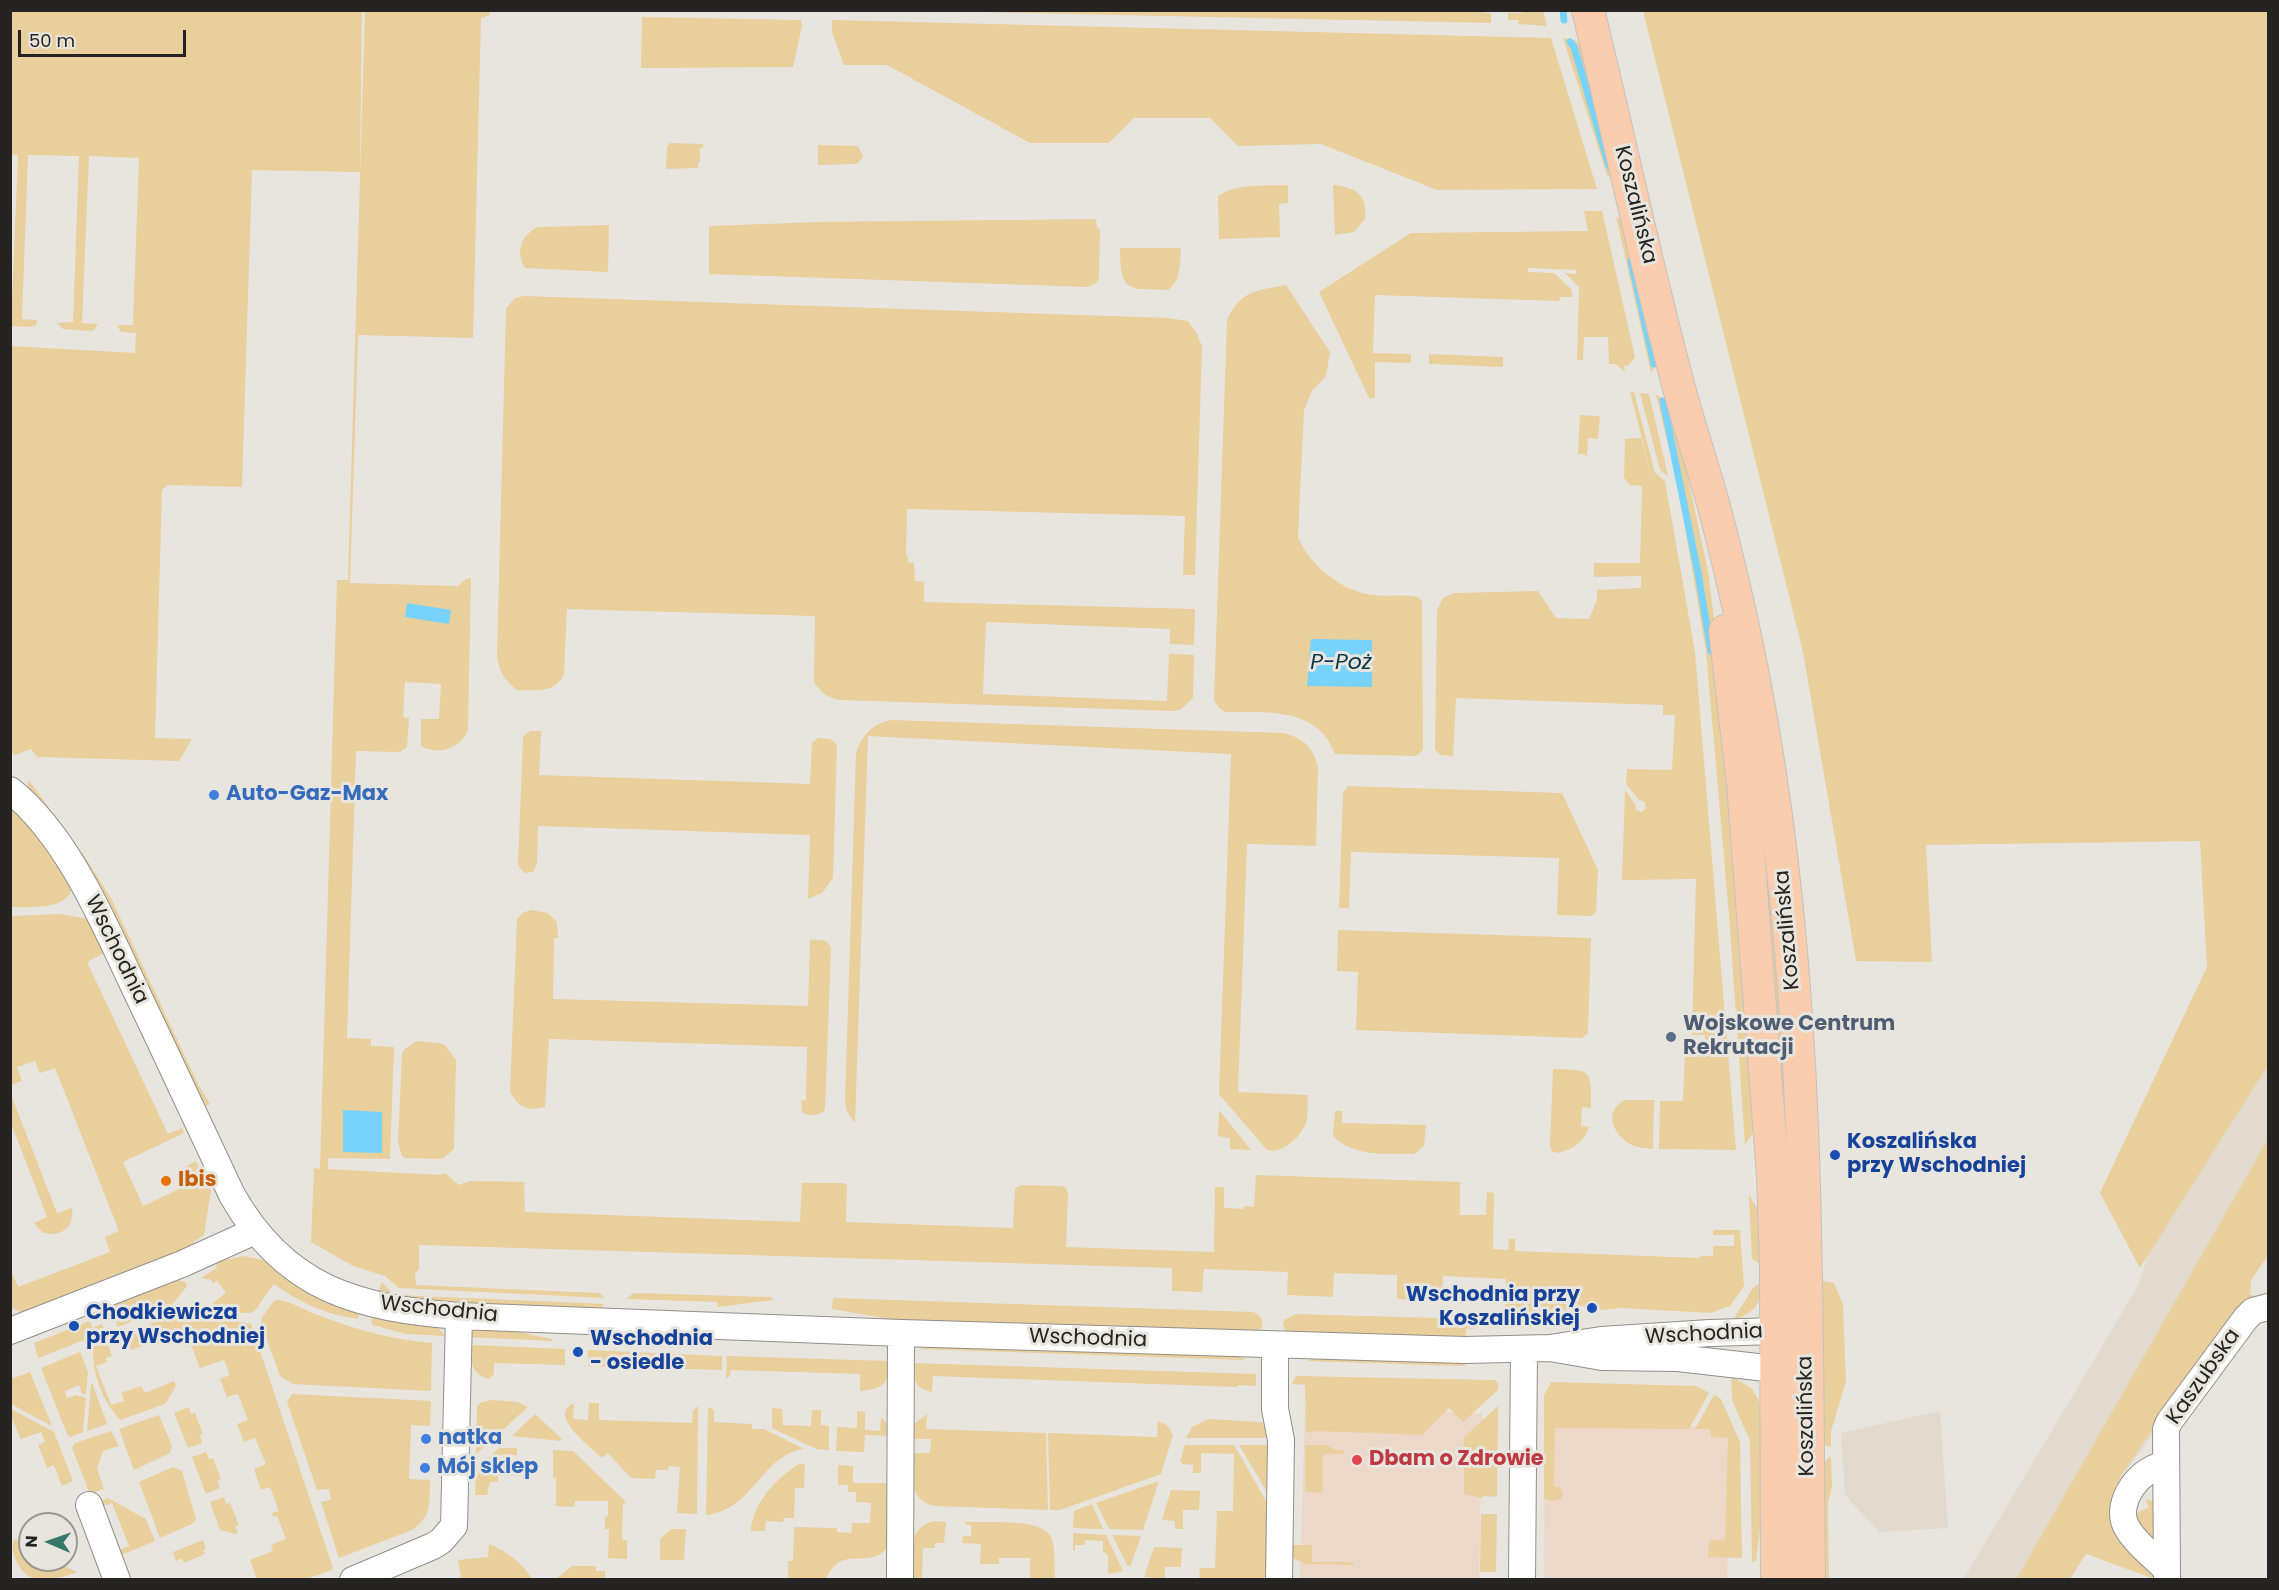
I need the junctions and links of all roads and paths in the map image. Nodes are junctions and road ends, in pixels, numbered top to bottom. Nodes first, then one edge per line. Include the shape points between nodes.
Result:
1 (1588, 10) edge
2 (1682, 400) junction
3 (10, 790) edge
4 (255, 1231) junction
5 (2268, 1307) edge
6 (459, 1316) junction
7 (10, 1331) edge
8 (1775, 1331) junction
9 (901, 1333) junction
10 (1275, 1345) junction
11 (1550, 1348) junction
12 (1524, 1349) junction
13 (1807, 1352) junction
14 (1775, 1369) junction
15 (2166, 1465) junction
16 (89, 1505) dead end
17 (2167, 1575) edge
18 (1279, 1579) edge
19 (117, 1580) edge
20 (353, 1580) edge
21 (900, 1580) edge
22 (1522, 1580) edge
23 (1777, 1580) edge
24 (1809, 1580) edge

1 - 2 main road, Koszalińska
2 - 8 main road, Koszalińska via 1723,620 1743,784 1773,1176
2 - 13 main road, Koszalińska via 1716,513 1747,646 1782,858 1800,1064
3 - 4 street, Wschodnia via 53,837 93,900 232,1194
4 - 6 street, Wschodnia via 292,1268 337,1292 394,1309
4 - 7 street
5 - 15 street, Kaszubska via 2246,1317 2169,1422 2165,1435
6 - 9 street, Wschodnia
6 - 20 street via 454,1526 433,1546
8 - 11 street, Wschodnia via 1601,1340
8 - 13 street, Wschodnia
8 - 14 main road, Koszalińska
9 - 10 street, Wschodnia
9 - 21 street
10 - 12 street, Wschodnia
10 - 18 street via 1275,1409 1281,1440
11 - 12 street, Wschodnia
11 - 14 street, Wschodnia via 1602,1357 1678,1358
12 - 22 street
13 - 14 street, Wschodnia
13 - 24 main road, Koszalińska
14 - 23 main road, Koszalińska
15 - 17 street, Kaszubska
15 - 17 street, Kaszubska via 2157,1465 2135,1482 2123,1515 2131,1534
16 - 19 street

